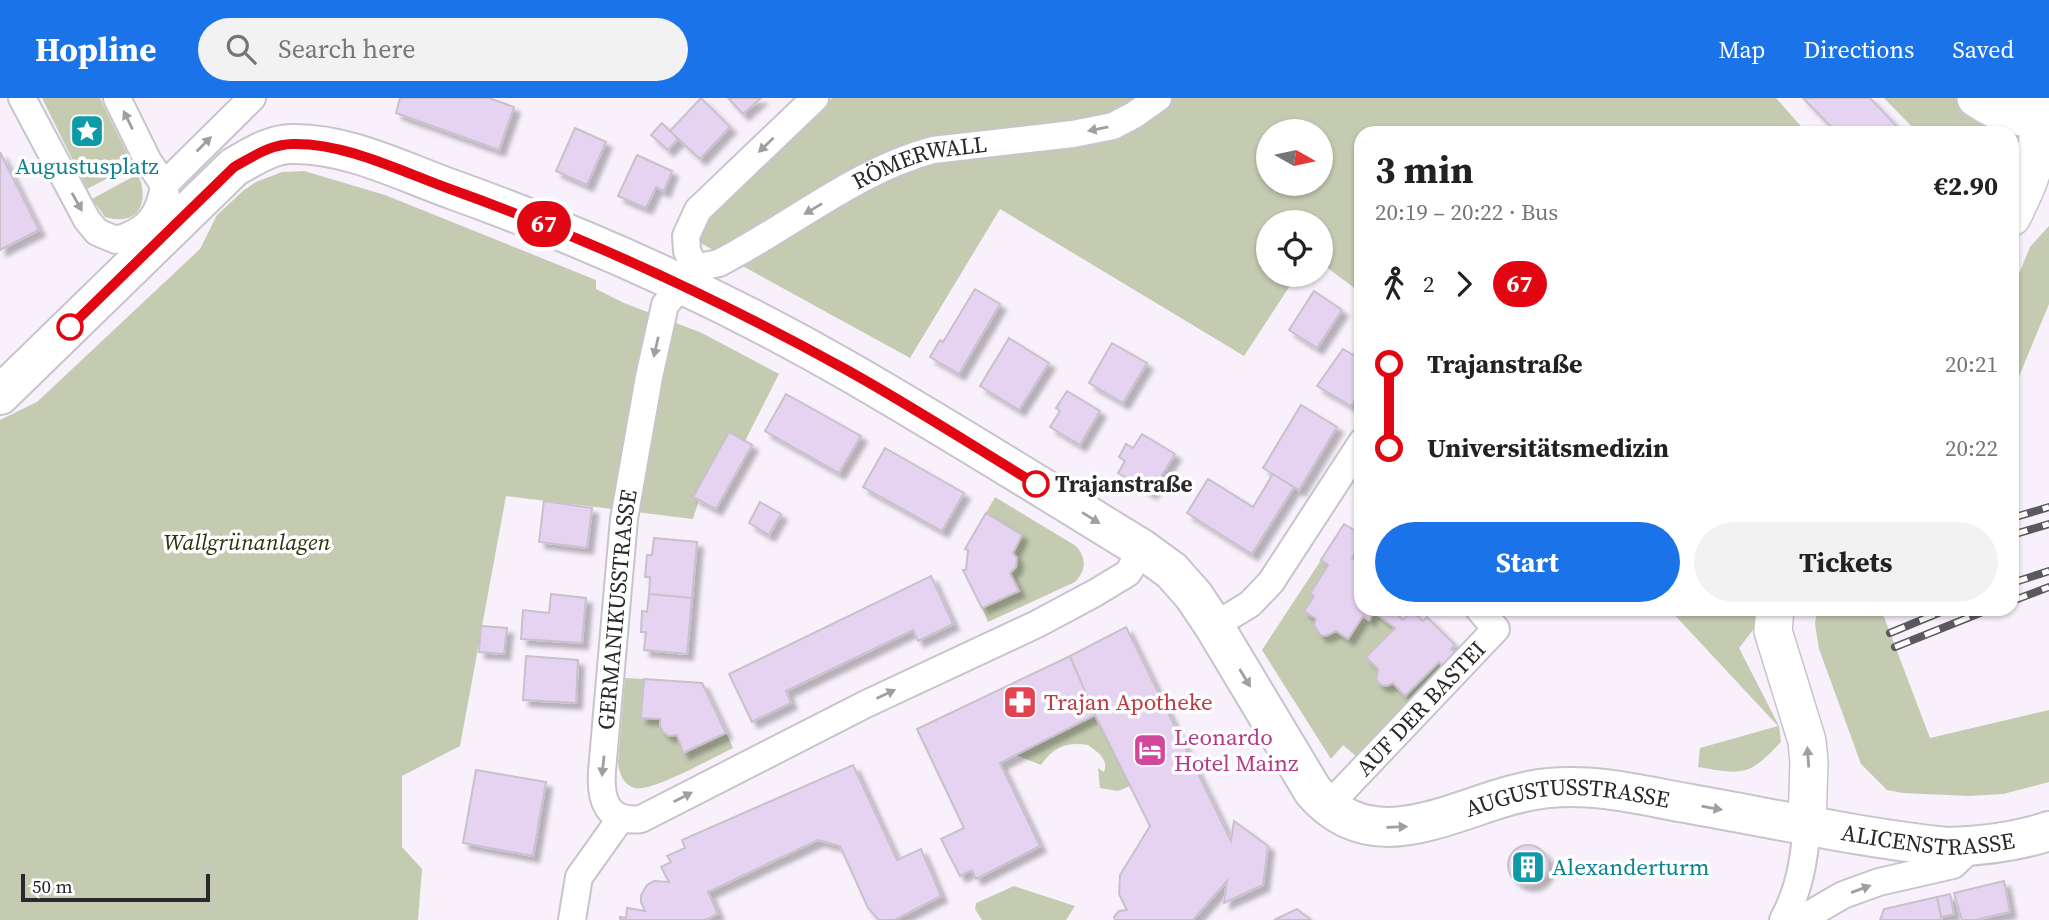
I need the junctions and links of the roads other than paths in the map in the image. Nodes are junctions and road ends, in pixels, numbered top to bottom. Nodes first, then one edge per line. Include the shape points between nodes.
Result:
1 (22, 98) edge
2 (117, 98) edge
3 (252, 98) edge
4 (815, 98) edge
5 (1158, 98) edge
6 (1976, 98) edge
7 (2041, 130) edge
8 (164, 185) junction
9 (2019, 196) edge
10 (109, 238) junction
11 (156, 243) junction
12 (687, 276) junction
13 (0, 395) edge
14 (1354, 454) edge
15 (1142, 549) junction
16 (1485, 616) edge
17 (1774, 616) edge
18 (1214, 626) junction
19 (1327, 807) junction
20 (621, 818) junction
21 (1807, 825) junction
22 (2049, 831) edge
23 (1973, 846) junction
24 (572, 920) edge
25 (1783, 920) edge
26 (1800, 920) edge

1 -> 10 street via 87,220
8 -> 2 street
8 -> 3 street
4 -> 12 street via 698,210 686,236
5 -> 12 street, RÖMERWALL via 1113,126 912,156 878,170 725,260
6 - 7 main road
7 - 9 main road
8 - 10 street via 160,208 146,226 116,240
8 - 11 street via 167,205
10 - 11 street via 118,245
11 - 12 main road, AUGUSTUSSTRASSE via 234,167 263,151 289,144 322,146 361,156
11 - 13 main road, AUGUSTUSSTRASSE
12 -> 15 main road, AUGUSTUSSTRASSE
12 -> 20 street, GERMANIKUSSTRASSE via 665,305 624,519 601,789 609,811
14 - 18 street via 1271,582 1250,604
15 - 18 main road, AUGUSTUSSTRASSE via 1172,571
20 -> 15 street via 641,819 866,704 1037,624 1124,576
16 - 19 street, AUF DER BASTEI via 1496,629
21 -> 17 main road via 1807,741 1773,631
18 -> 19 main road, AUGUSTUSSTRASSE
19 -> 21 main road, AUGUSTUSSTRASSE via 1350,820 1391,828 1412,826 1522,791 1579,787
20 - 24 street via 579,877
21 - 23 main road, ALICENSTRASSE via 1926,845
21 - 25 street via 1802,874
22 - 23 main road, ALICENSTRASSE
26 -> 23 street via 1843,895 1879,882 1953,865

